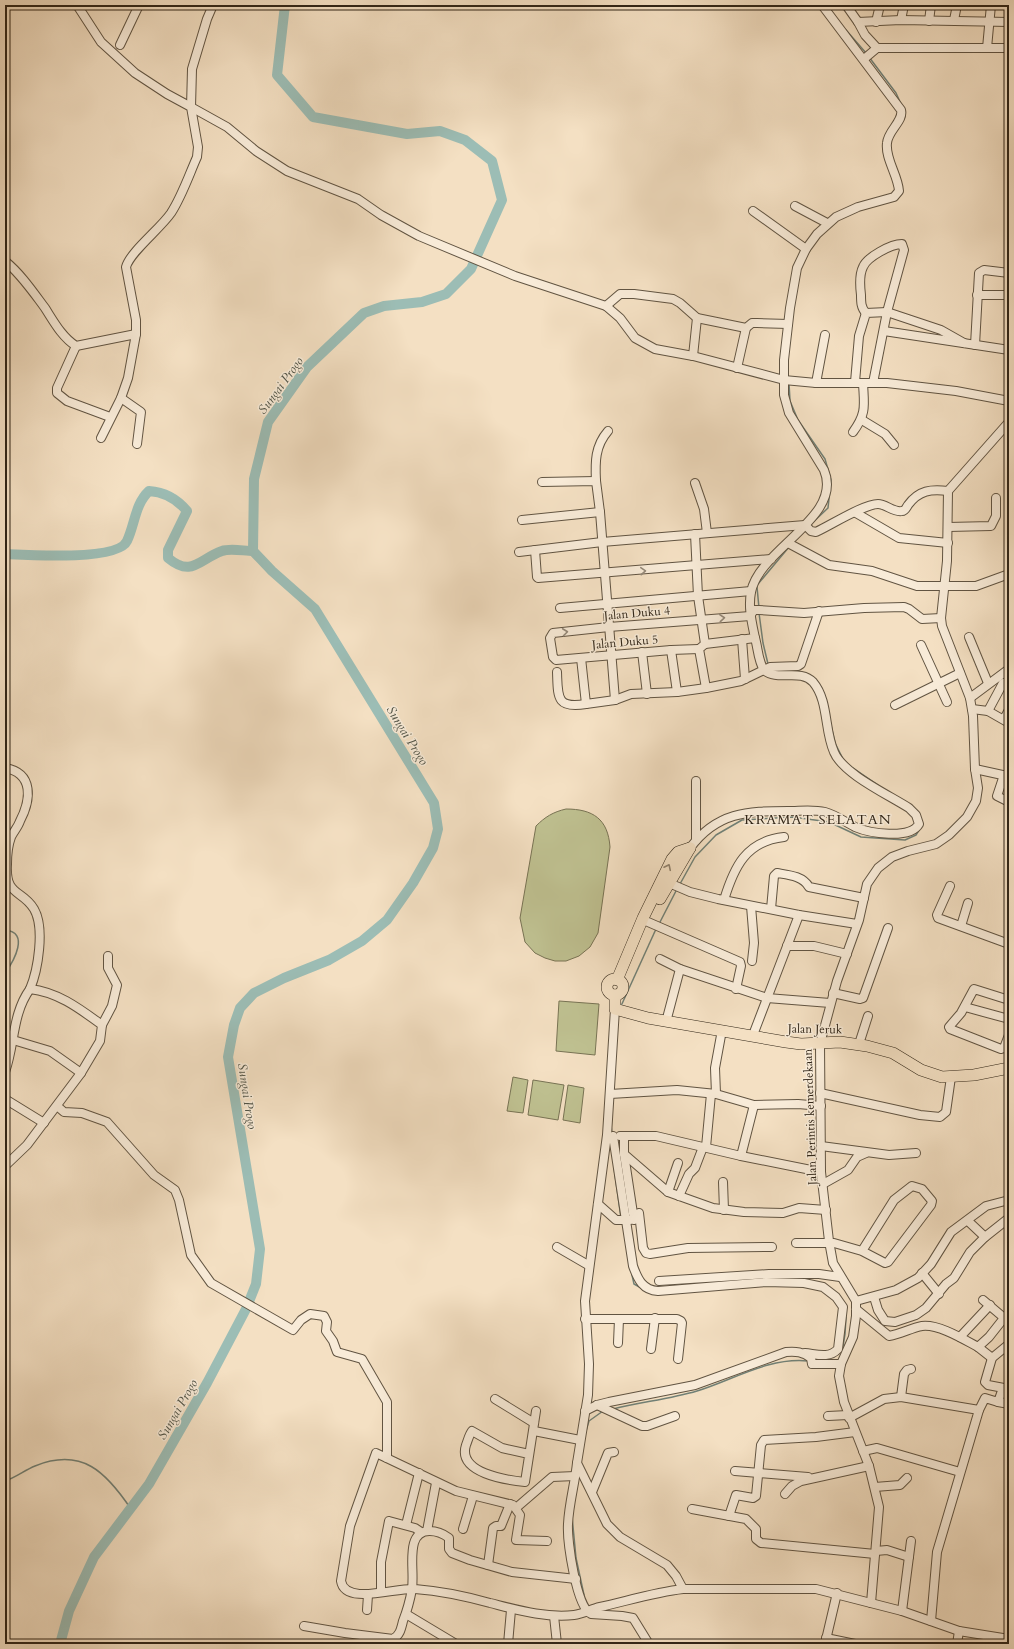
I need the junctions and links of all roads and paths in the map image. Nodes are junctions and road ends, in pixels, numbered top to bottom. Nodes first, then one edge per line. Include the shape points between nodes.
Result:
1 (77, 5) edge
2 (139, 5) edge
3 (213, 5) edge
4 (822, 5) edge
5 (846, 5) edge
6 (880, 5) edge
7 (904, 5) edge
8 (931, 5) edge
9 (957, 5) edge
10 (991, 5) edge
11 (901, 20) junction
12 (928, 20) junction
13 (954, 20) junction
14 (988, 20) junction
15 (858, 22) junction
16 (876, 22) junction
17 (1009, 22) edge
18 (120, 45) dead end
19 (987, 48) junction
20 (1009, 48) edge
21 (874, 50) junction
22 (864, 59) junction
23 (191, 107) junction
24 (795, 206) dead end
25 (754, 211) dead end
26 (828, 223) junction
27 (806, 249) junction
28 (5, 261) edge
29 (1009, 273) edge
30 (977, 295) junction
31 (1009, 295) edge
32 (606, 306) junction
33 (887, 312) junction
34 (866, 313) junction
35 (697, 318) junction
36 (788, 324) junction
37 (746, 328) junction
38 (884, 331) junction
39 (136, 334) junction
40 (825, 335) dead end
41 (964, 343) junction
42 (975, 345) junction
43 (76, 346) junction
44 (1009, 350) edge
45 (693, 356) junction
46 (737, 368) junction
47 (784, 380) junction
48 (859, 382) junction
49 (816, 383) junction
50 (873, 383) junction
51 (121, 398) junction
52 (1009, 401) edge
53 (110, 416) junction
54 (862, 420) junction
55 (1009, 422) edge
56 (608, 430) dead end
57 (853, 432) dead end
58 (101, 438) dead end
59 (137, 444) dead end
60 (894, 445) dead end
61 (596, 481) junction
62 (542, 482) dead end
63 (695, 483) dead end
64 (948, 491) junction
65 (996, 498) dead end
66 (600, 512) junction
67 (856, 513) junction
68 (522, 520) dead end
69 (948, 527) junction
70 (807, 528) junction
71 (707, 533) junction
72 (695, 534) junction
73 (602, 542) junction
74 (788, 543) junction
75 (948, 543) junction
76 (535, 550) junction
77 (519, 552) dead end
78 (771, 559) junction
79 (697, 566) junction
80 (604, 574) junction
81 (1009, 574) edge
82 (944, 587) junction
83 (751, 591) junction
84 (698, 596) junction
85 (608, 603) junction
86 (560, 608) dead end
87 (819, 611) junction
88 (754, 612) junction
89 (940, 618) junction
90 (701, 620) junction
91 (609, 627) junction
92 (969, 637) dead end
93 (755, 638) junction
94 (742, 640) junction
95 (921, 645) dead end
96 (702, 647) junction
97 (671, 650) junction
98 (642, 652) junction
99 (612, 655) junction
100 (581, 658) junction
101 (553, 659) joint
102 (1009, 669) edge
103 (764, 670) junction
104 (557, 672) dead end
105 (960, 673) junction
106 (745, 679) junction
107 (938, 683) junction
108 (988, 683) junction
109 (1009, 684) edge
110 (706, 688) junction
111 (677, 692) junction
112 (647, 694) junction
113 (970, 698) junction
114 (616, 700) junction
115 (947, 702) dead end
116 (586, 704) junction
117 (896, 705) dead end
118 (972, 709) junction
119 (1009, 710) edge
120 (988, 711) junction
121 (1006, 721) edge
122 (5, 768) edge
123 (975, 769) junction
124 (1006, 775) edge
125 (696, 781) dead end
126 (1009, 802) edge
127 (784, 837) dead end
128 (693, 844) junction
129 (676, 885) junction
130 (950, 886) dead end
131 (864, 898) junction
132 (724, 900) junction
133 (968, 903) dead end
134 (751, 906) junction
135 (771, 909) junction
136 (799, 915) junction
137 (651, 920) junction
138 (858, 924) junction
139 (961, 926) junction
140 (888, 928) dead end
141 (1009, 943) edge
142 (787, 946) junction
143 (847, 954) junction
144 (108, 956) dead end
145 (660, 959) dead end
146 (752, 961) dead end
147 (680, 970) junction
148 (736, 989) junction
149 (30, 990) junction
150 (833, 993) junction
151 (767, 998) junction
152 (1009, 1000) edge
153 (830, 1002) junction
154 (965, 1007) junction
155 (623, 1011) junction
156 (868, 1016) dead end
157 (1009, 1018) edge
158 (666, 1022) junction
159 (102, 1025) junction
160 (722, 1030) junction
161 (753, 1035) junction
162 (1009, 1035) edge
163 (13, 1040) junction
164 (820, 1044) junction
165 (859, 1044) junction
166 (1009, 1068) edge
167 (5, 1072) edge
168 (80, 1073) junction
169 (951, 1077) junction
170 (820, 1093) junction
171 (613, 1094) junction
172 (714, 1094) junction
173 (5, 1099) edge
174 (754, 1105) junction
175 (57, 1106) junction
176 (820, 1106) junction
177 (44, 1123) junction
178 (616, 1136) junction
179 (821, 1146) junction
180 (704, 1147) junction
181 (867, 1153) junction
182 (916, 1153) dead end
183 (624, 1154) junction
184 (741, 1156) junction
185 (678, 1163) dead end
186 (5, 1166) edge
187 (821, 1172) junction
188 (723, 1182) dead end
189 (823, 1184) junction
190 (668, 1192) junction
191 (679, 1196) junction
192 (1009, 1200) edge
193 (598, 1204) junction
194 (724, 1210) junction
195 (826, 1210) junction
196 (1009, 1218) edge
197 (633, 1219) junction
198 (968, 1221) junction
199 (985, 1237) junction
200 (829, 1242) junction
201 (796, 1243) dead end
202 (557, 1247) dead end
203 (772, 1247) dead end
204 (862, 1251) junction
205 (588, 1265) junction
206 (922, 1273) junction
207 (840, 1277) junction
208 (659, 1281) dead end
209 (939, 1294) junction
210 (874, 1297) junction
211 (856, 1305) junction
212 (655, 1318) junction
213 (585, 1319) junction
214 (619, 1319) junction
215 (1007, 1320) edge
216 (960, 1337) junction
217 (618, 1343) dead end
218 (1009, 1344) edge
219 (978, 1347) junction
220 (651, 1349) dead end
221 (809, 1358) junction
222 (992, 1358) junction
223 (678, 1359) dead end
224 (841, 1364) junction
225 (911, 1369) dead end
226 (1006, 1389) edge
227 (901, 1397) junction
228 (495, 1399) dead end
229 (998, 1402) junction
230 (1009, 1404) edge
231 (603, 1408) junction
232 (979, 1410) junction
233 (536, 1411) dead end
234 (585, 1411) junction
235 (675, 1416) dead end
236 (828, 1416) dead end
237 (848, 1416) junction
238 (534, 1427) junction
239 (856, 1432) junction
240 (580, 1440) junction
241 (614, 1452) dead end
242 (863, 1452) junction
243 (529, 1454) junction
244 (387, 1458) junction
245 (869, 1466) junction
246 (735, 1471) dead end
247 (960, 1472) junction
248 (419, 1473) junction
249 (758, 1474) junction
250 (580, 1475) junction
251 (813, 1477) junction
252 (907, 1478) dead end
253 (436, 1483) junction
254 (875, 1487) junction
255 (592, 1492) junction
256 (785, 1494) dead end
257 (473, 1496) junction
258 (513, 1506) junction
259 (692, 1509) dead end
260 (730, 1516) junction
261 (406, 1525) junction
262 (462, 1529) dead end
263 (424, 1532) junction
264 (548, 1541) dead end
265 (911, 1541) dead end
266 (876, 1552) junction
267 (909, 1557) junction
268 (488, 1565) junction
269 (576, 1579) junction
270 (412, 1588) junction
271 (683, 1590) junction
272 (381, 1591) junction
273 (837, 1593) junction
274 (368, 1595) junction
275 (871, 1603) junction
276 (367, 1610) dead end
277 (511, 1610) junction
278 (902, 1611) junction
279 (587, 1612) junction
280 (406, 1614) junction
281 (554, 1616) junction
282 (932, 1621) junction
283 (304, 1626) dead end
284 (959, 1631) junction
285 (826, 1641) edge
286 (1009, 1642) edge
287 (456, 1644) edge
288 (508, 1644) edge
289 (557, 1644) edge
290 (650, 1644) edge
291 (855, 1644) edge
292 (957, 1644) edge

1 - 23 street via 101,42 112,53 135,73
2 - 18 street
3 - 23 street via 206,19 192,69
4 - 22 street
5 - 15 street
6 - 16 street
7 - 11 street
8 - 12 street
9 - 13 street
10 - 14 street
11 - 12 street
11 - 16 street
12 - 13 street
13 - 14 street
14 - 17 street
14 - 19 street
15 - 16 street
15 - 21 street
19 - 20 street
19 - 21 street
21 - 22 street
22 - 26 street via 901,110 900,120 890,132 887,143 899,191 894,197 858,208
23 - 32 street via 227,127 256,151 287,171 358,199 419,236 515,276
23 - 39 street via 198,147 197,157 171,213 128,260 126,267 136,314
24 - 26 street
25 - 27 street
26 - 27 street
27 - 36 street via 797,268
28 - 43 street via 34,294 67,340
29 - 30 street via 980,271
30 - 31 street
30 - 42 street
32 - 35 street via 620,294 659,296 680,303
32 - 45 street via 620,318 630,333 644,344 655,349
33 - 34 street
33 - 34 street via 904,250 902,244 886,249 866,262 862,268 861,297 862,308
33 - 38 street
33 - 41 street via 941,330
34 - 48 street via 859,336
35 - 37 street
35 - 45 street
36 - 37 street via 752,323
36 - 47 street
37 - 46 street
38 - 41 street
38 - 50 street
39 - 43 street
39 - 51 street via 128,378
40 - 49 street
41 - 42 street
42 - 44 street
43 - 53 street via 57,393 67,401
45 - 46 street
46 - 47 street
47 - 49 street
47 - 70 street via 789,413 828,479 826,498
48 - 49 street
48 - 50 street
48 - 54 street via 864,408
50 - 52 street via 956,391
51 - 53 street
51 - 59 street via 141,412
53 - 58 street
54 - 57 street
54 - 60 street via 885,434
55 - 64 street
56 - 61 street via 596,456
61 - 62 street
61 - 66 street
63 - 71 street via 704,509
64 - 67 street via 922,491 901,512 878,504
64 - 69 street, Jalan Perintis kemerdekaan
65 - 69 street via 996,516 991,526
66 - 68 street
66 - 73 street
67 - 70 street via 816,532
67 - 75 street via 899,538
69 - 75 street, Jalan Perintis kemerdekaan
70 - 71 street
70 - 74 street
71 - 72 street
72 - 73 street
72 - 79 street
73 - 76 street
73 - 80 street
74 - 78 street
74 - 82 street via 829,565 872,571 917,586
75 - 82 street, Jalan Perintis kemerdekaan
76 - 77 street
76 - 80 street via 538,578
78 - 79 street
78 - 83 street via 759,573
80 -> 79 street
79 - 84 street
80 - 85 street
81 - 82 street via 976,586
82 - 89 street, Jalan Perintis kemerdekaan
83 - 84 street
83 - 88 street
84 - 85 street
84 - 90 street
85 - 86 street
85 - 91 street
87 - 88 street, Jalan Duku 4
87 - 89 street, Jalan Duku 4 via 904,607 922,619
87 - 103 street via 801,664 774,666
90 -> 88 street, Jalan Duku 4
88 - 93 street
89 - 105 street, Jalan Perintis kemerdekaan
90 - 91 street, Jalan Duku 4
90 - 96 street
91 - 99 street
101 -> 91 street, Jalan Duku 4 via 551,634
92 - 108 street
93 - 94 street, Jalan Duku 5
93 - 103 street
94 - 96 street, Jalan Duku 5
94 - 106 street
95 - 107 street
96 - 97 street, Jalan Duku 5
96 - 110 street
97 - 98 street, Jalan Duku 5
97 - 111 street
98 - 99 street, Jalan Duku 5
98 - 112 street
99 - 100 street, Jalan Duku 5
99 - 114 street
100 - 101 street, Jalan Duku 5
100 - 116 street
102 - 108 street
103 - 106 street
103 - 128 street via 770,674 794,675 810,680 822,698 836,757 846,768 909,808 916,815 918,824 911,831 893,833 865,830 818,811 744,812 725,818 707,830
104 - 116 street via 558,694 562,703 572,706
105 - 107 street
105 - 113 street, Jalan Perintis kemerdekaan
106 - 110 street
107 - 115 street
107 - 117 street
108 - 113 street
109 - 120 street via 1003,683
110 - 111 street
111 - 112 street
112 - 114 street via 631,694
113 - 118 street, Jalan Perintis kemerdekaan
114 - 116 street
118 - 120 street
118 - 123 street, Jalan Perintis kemerdekaan
119 - 121 street
120 - 121 street
122 - 149 street via 18,772 28,788 24,811 11,838 7,865 10,886 34,909 38,923 39,955
123 - 124 street
123 - 131 street, Jalan Perintis kemerdekaan via 978,788 976,801 967,817 936,844 908,851 884,862 868,884
124 - 126 street via 997,796
125 - 128 street
127 - 132 street via 772,838 752,848 732,875
128 - 129 main road
137 -> 128 main road via 672,859 678,852
129 - 132 street
129 - 137 main road
130 - 139 street via 937,917
131 - 135 street via 809,887 806,882 794,876 777,873 774,876
131 - 138 street, Jalan Perintis kemerdekaan
132 - 134 street
133 - 139 street
134 - 135 street
134 - 146 street via 754,943
135 - 136 street
136 - 138 street
136 - 142 street
137 - 148 street via 740,962 742,966
137 - 155 main road via 619,981 623,990 615,995
138 - 143 street, Jalan Perintis kemerdekaan
139 - 141 street
140 - 150 street via 863,998
142 - 143 street via 814,946
142 - 151 street
143 - 150 street, Jalan Perintis kemerdekaan
144 - 159 street via 108,968 117,985 112,1006
145 - 147 street
147 - 148 street
147 - 158 street
148 - 151 street
149 - 159 street via 60,998 77,1006
149 - 163 street via 18,1010
150 - 153 street, Jalan Perintis kemerdekaan
151 - 153 street
151 - 161 street
152 - 154 street via 975,989
153 - 164 street, Jalan Perintis kemerdekaan
154 - 157 street
154 - 162 street via 949,1025 950,1030 1002,1049
155 - 158 main road, Jalan Jeruk
155 - 171 street
156 - 165 street
158 - 160 main road, Jalan Jeruk
159 - 168 street via 100,1041
160 - 161 main road, Jalan Jeruk
160 - 172 street via 715,1068
161 - 164 main road, Jalan Jeruk via 786,1042
163 - 167 street
163 - 168 street via 50,1051
164 - 165 main road, Jalan Jeruk
164 - 170 street, Jalan Perintis kemerdekaan
165 - 169 main road, Jalan Jeruk via 893,1053 932,1075
166 - 169 main road, Jalan Jeruk
168 - 175 street
169 - 170 street via 946,1112 940,1118
170 - 176 street, Jalan Perintis kemerdekaan
171 - 172 street via 677,1090
171 - 178 street
172 - 174 street
172 - 180 street
173 - 177 street
174 - 176 street
174 - 184 street
175 - 177 street
175 - 244 street via 64,1112 82,1113 107,1122 154,1175 175,1190 191,1254 210,1283 293,1330 310,1314 324,1316 327,1322 326,1331 337,1352 362,1359 387,1402
176 - 179 street, Jalan Perintis kemerdekaan
177 - 186 street via 27,1145
178 - 180 street via 656,1136
178 - 183 street
178 - 193 street
178 - 197 street
179 - 181 street
179 - 187 street, Jalan Perintis kemerdekaan
180 - 184 street
180 - 191 street
181 - 182 street
181 - 189 street via 857,1157 848,1170
183 - 190 street
183 - 197 street
184 - 187 street
185 - 190 street
187 - 189 street, Jalan Perintis kemerdekaan
188 - 194 street
189 - 195 street, Jalan Perintis kemerdekaan
190 - 191 street
191 - 194 street
192 - 198 street via 986,1206
193 - 197 street via 616,1220
193 - 205 street
194 - 195 street via 783,1214 799,1208
195 - 200 street, Jalan Perintis kemerdekaan
196 - 199 street
197 - 203 street via 643,1248 650,1254 688,1248
197 - 221 street via 633,1266 636,1276 651,1291 766,1282 804,1283 829,1291 843,1307 838,1349
198 - 199 street
198 - 206 street via 951,1232 931,1264
199 - 209 street via 970,1252 954,1278
200 - 201 street
200 - 204 street
200 - 207 street, Jalan Perintis kemerdekaan via 833,1263
202 - 205 street
204 - 204 street via 894,1200 912,1186 922,1189 932,1201 931,1205 888,1262 885,1263
205 - 213 street
206 - 209 street
206 - 210 street via 896,1290
207 - 208 street via 819,1274 769,1274
207 - 211 street, Jalan Perintis kemerdekaan via 851,1291
209 - 210 street via 916,1315 889,1323 881,1316
210 - 211 street
211 - 216 street, Jalan Perintis kemerdekaan via 889,1336 924,1326
211 - 224 street via 853,1336
212 - 214 street
212 - 220 street
212 - 223 street via 681,1320
213 - 214 street
213 - 234 street via 589,1364
214 - 217 street
215 - 216 street via 987,1302
215 - 219 street
216 - 219 street
218 - 222 street
219 - 222 street
221 - 224 street
221 - 231 street via 786,1352 695,1385
222 - 226 street via 985,1382
224 - 237 street via 839,1376
225 - 227 street via 905,1371
226 - 229 street
227 - 232 street
227 - 237 street via 884,1399
228 - 238 street
229 - 230 street
229 - 232 street via 985,1398
231 - 234 street
231 - 235 street via 642,1426
232 - 247 street
233 - 238 street
234 - 240 street
236 - 237 street
237 - 239 street
238 - 240 street
238 - 243 street
239 - 242 street
239 - 249 street via 764,1440 761,1445
240 - 250 street
241 - 255 street via 608,1453
242 - 245 street
242 - 247 street via 877,1448
243 - 243 street via 502,1448 472,1431 464,1456 466,1461 485,1473 525,1482
244 - 248 street
244 - 274 street via 376,1453 350,1526 341,1581 347,1592
245 - 251 street
245 - 254 street
246 - 249 street
247 - 282 street via 937,1552
248 - 253 street
248 - 261 street
249 - 251 street
249 - 260 street via 756,1496 753,1498 736,1494
250 - 255 street
250 - 258 street via 552,1477
250 - 269 street via 568,1525 568,1540
251 - 256 street via 792,1486
252 - 254 street via 900,1485
253 - 257 street
253 - 263 street
254 - 266 street via 879,1507
255 - 271 street via 603,1518 613,1530 667,1565
257 - 258 street
257 - 262 street
258 - 264 street via 520,1515 516,1540
258 - 268 street via 501,1526 493,1528
259 - 260 street
260 - 266 street via 750,1522 756,1529 757,1542 761,1543
261 - 263 street
261 - 272 street via 391,1520 388,1523 381,1562
263 - 268 street via 436,1531 449,1538 449,1549 457,1556
263 - 270 street via 414,1542
265 - 267 street
266 - 267 street via 887,1550
266 - 275 street
267 - 278 street
268 - 269 street via 512,1572
269 - 279 street
270 - 272 street
270 - 277 street via 452,1593
270 - 280 street
271 - 273 street via 816,1589
271 - 279 street
272 - 274 street
273 - 275 street
273 - 285 street
274 - 276 street
275 - 278 street
277 - 281 street
277 - 288 street
278 - 282 street
279 - 281 street
279 - 290 street via 633,1618
280 - 283 street via 399,1633 393,1639
280 - 287 street
281 - 289 street
282 - 284 street
284 - 286 street
284 - 292 street
285 - 291 street

